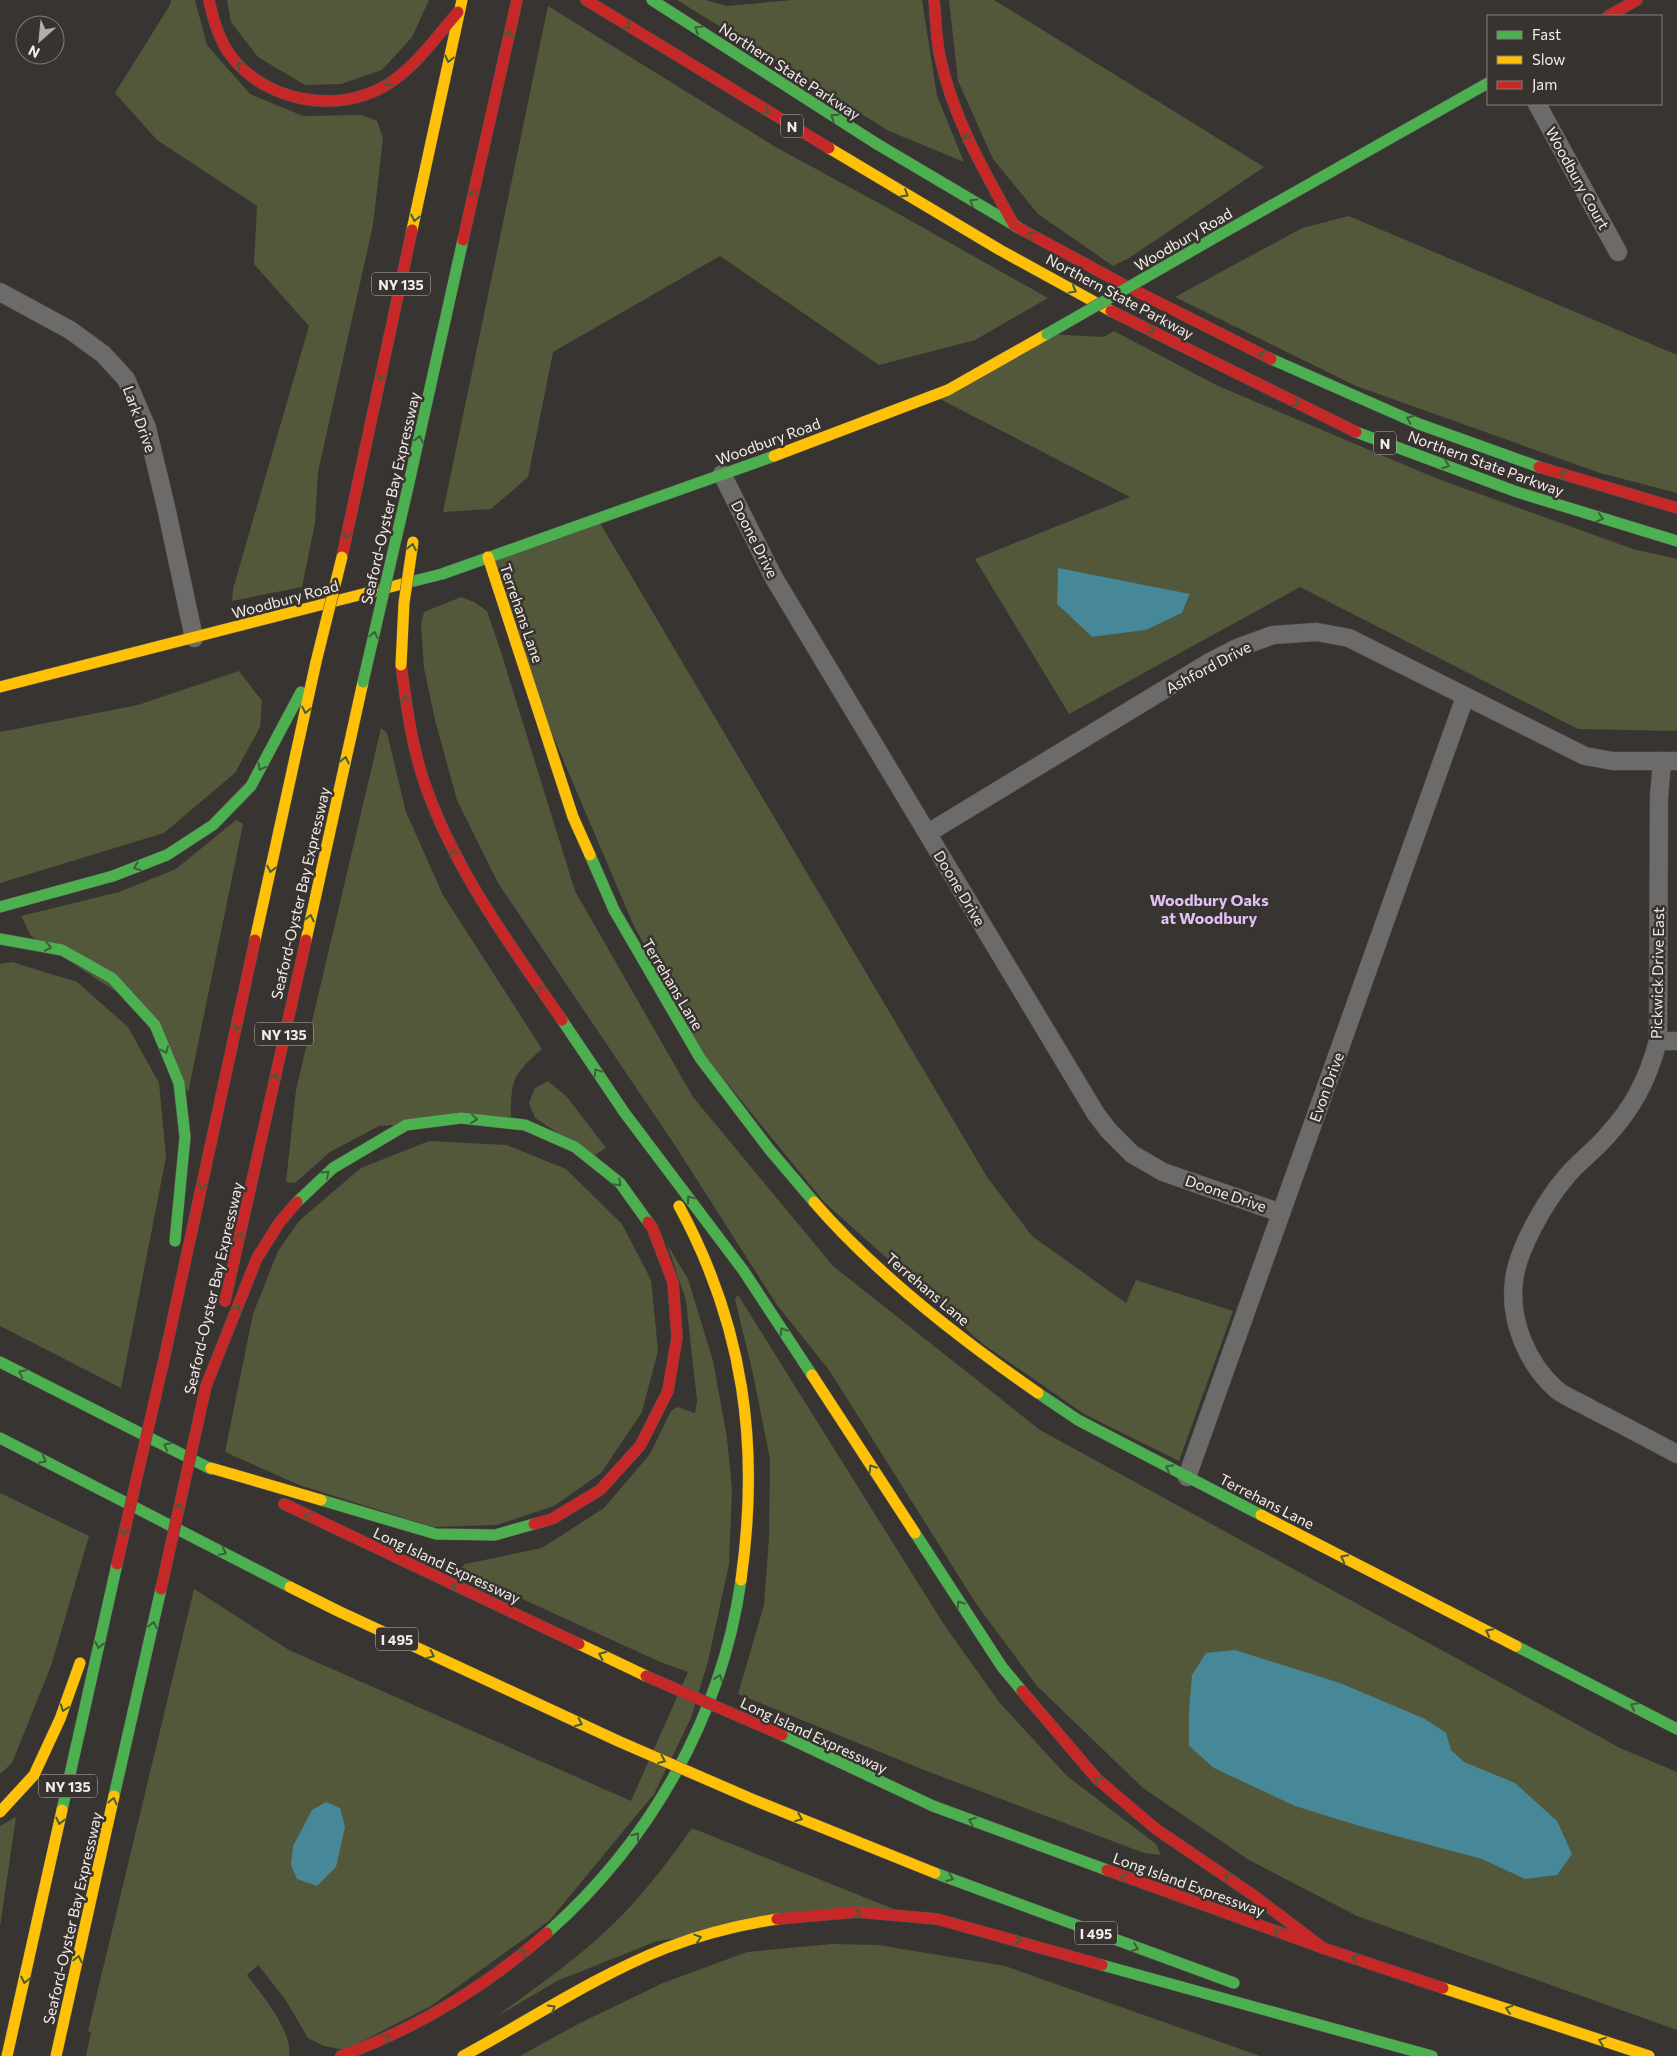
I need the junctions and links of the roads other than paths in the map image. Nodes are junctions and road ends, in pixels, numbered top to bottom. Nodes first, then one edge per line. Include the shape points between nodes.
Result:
1 (209, 0) edge
2 (586, 0) edge
3 (652, 0) edge
4 (934, 0) edge
5 (1637, 0) edge
6 (517, 2) edge
7 (461, 6) edge
8 (1610, 15) edge
9 (1487, 84) edge
10 (1538, 105) edge
11 (1015, 226) junction
12 (463, 240) junction
13 (1618, 252) dead end
14 (0, 292) edge
15 (434, 423) dead end
16 (722, 474) junction
17 (1677, 508) edge
18 (416, 528) dead end
19 (1677, 541) edge
20 (488, 557) junction
21 (194, 638) junction
22 (316, 662) junction
23 (0, 687) edge
24 (1465, 697) junction
25 (1670, 761) edge
26 (928, 833) junction
27 (0, 907) edge
28 (0, 939) edge
29 (1658, 1041) junction
30 (1677, 1041) edge
31 (624, 1112) junction
32 (1281, 1212) junction
33 (0, 1362) edge
34 (163, 1364) junction
35 (206, 1386) junction
36 (0, 1438) edge
37 (1677, 1454) edge
38 (211, 1468) junction
39 (36, 1470) dead end
40 (1187, 1477) junction
41 (179, 1530) junction
42 (117, 1564) junction
43 (1677, 1729) edge
44 (0, 1812) edge
45 (1323, 1948) junction
46 (1242, 1986) dead end
47 (1305, 2009) dead end
48 (525, 2023) junction
49 (7, 2056) edge
50 (56, 2056) edge
51 (341, 2056) edge
52 (463, 2056) edge
53 (472, 2056) edge
54 (1432, 2056) edge
55 (1442, 2056) edge
56 (1649, 2056) edge

7 -> 1 main road via 406,68 383,87 356,99 318,102 278,90 255,78 236,62 220,36
2 -> 19 main road, Northern State Parkway / N via 1000,250 1107,309 1350,430 1517,492
11 -> 3 main road, Northern State Parkway / N via 854,130
11 -> 4 main road via 972,150 959,120 940,57
5 - 8 main road
12 -> 6 main road, Seaford-Oyster Bay Expressway / NY 135
7 -> 22 main road, NY 135, bridge via 342,557
9 - 16 main road, Woodbury Road, bridge via 948,390
10 - 13 street, Woodbury Court
17 -> 11 main road, Northern State Parkway / N via 1603,488 1477,446 1386,410 1198,324
12 - 15 main road
35 -> 12 main road, Seaford-Oyster Bay Expressway / NY 135, bridge
14 - 21 street, Lark Drive via 70,330 103,354 126,379 147,428
16 - 20 main road, Woodbury Road
16 - 26 street, Doone Drive via 774,578
31 -> 18 main road, bridge via 487,910 452,850 429,797 410,732 400,665 407,574
20 - 21 main road, Woodbury Road via 442,574
40 -> 20 main road, Terrehans Lane via 1078,1420 978,1352 871,1261 769,1150 700,1058 614,910 573,817
21 - 23 main road, Woodbury Road
22 -> 27 main road via 251,786 213,825 167,855 113,876
22 -> 34 main road, NY 135
24 - 25 street, Ashford Drive via 1585,756 1612,761
24 - 26 street, Ashford Drive via 1349,638 1317,632 1274,635 1208,663
24 - 32 street, Evon Drive
25 - 29 street, Pickwick Drive East via 1659,797
26 - 32 street, Doone Drive via 1109,1131 1132,1154 1163,1172
28 -> 34 main road via 62,950 112,978 154,1025 179,1083 185,1137
29 - 30 street
29 - 37 street, Pickwick Drive East via 1634,1104 1566,1177 1541,1211 1517,1264 1513,1282 1514,1310 1527,1352 1541,1375 1558,1391
45 -> 31 main road via 1253,1895 1156,1829 1097,1779 1002,1667 744,1270
51 -> 31 main road via 430,2018 492,1978 552,1930 607,1873 652,1815 694,1742 720,1676 739,1604 748,1524 749,1448 740,1375 725,1315 703,1253 670,1188
32 - 40 street, Evon Drive
38 -> 33 main road, Long Island Expressway
34 -> 42 main road, NY 135, bridge
35 -> 38 main road via 257,1258 279,1223 333,1168 406,1126 462,1118 525,1124 575,1147 620,1183 652,1227 673,1282 677,1337 668,1391 652,1423 640,1446 600,1490 552,1518 495,1535 436,1534
50 -> 35 main road, Seaford-Oyster Bay Expressway / NY 135, bridge
36 -> 41 main road, I 495
45 -> 38 main road, Long Island Expressway, bridge via 933,1806 646,1676
39 - 41 main road
43 -> 40 main road, Terrehans Lane
41 -> 46 main road, I 495, bridge via 487,1682 754,1800 922,1868
42 -> 44 main road via 60,1719 34,1775
42 -> 49 main road, NY 135
56 -> 45 main road, Long Island Expressway
47 - 55 main road
48 - 52 main road
48 - 53 main road
48 -> 54 main road via 605,1977 665,1949 724,1930 780,1919 858,1912 946,1921

